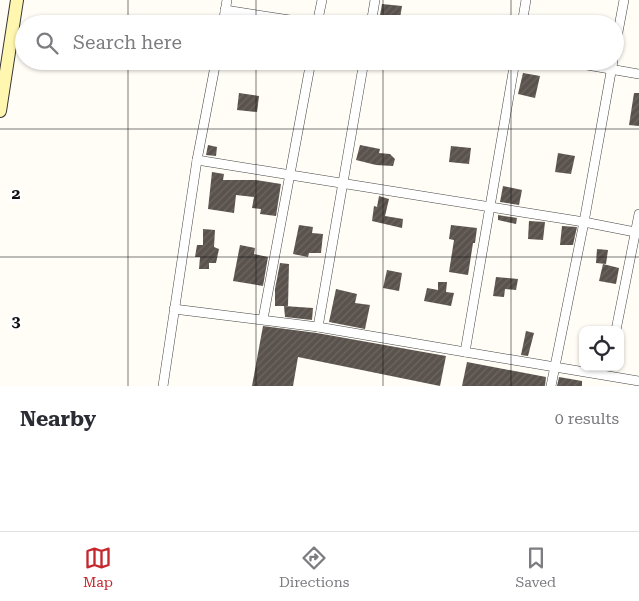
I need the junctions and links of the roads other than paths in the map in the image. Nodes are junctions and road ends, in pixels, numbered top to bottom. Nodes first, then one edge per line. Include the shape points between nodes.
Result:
1 (17, 0) edge
2 (322, 0) edge
3 (376, 0) edge
4 (526, 0) edge
5 (624, 0) edge
6 (226, 5) edge
7 (273, 15) edge
8 (318, 15) edge
9 (373, 15) edge
10 (524, 15) edge
11 (621, 15) edge
12 (624, 69) edge
13 (214, 70) edge
14 (309, 70) edge
15 (362, 70) edge
16 (513, 70) edge
17 (611, 70) edge
18 (639, 74) edge
19 (0, 111) edge
20 (197, 160) junction
21 (290, 175) junction
22 (343, 184) junction
23 (490, 207) junction
24 (639, 214) edge
25 (584, 222) junction
26 (635, 232) junction
27 (174, 310) junction
28 (263, 320) junction
29 (617, 326) edge
30 (318, 327) junction
31 (465, 352) junction
32 (555, 367) junction
33 (579, 369) edge
34 (608, 371) edge
35 (639, 381) edge
36 (163, 386) edge
37 (551, 386) edge

1 - 19 street
2 - 8 street
3 - 9 street
4 - 10 street
5 - 11 street
6 - 7 street
12 - 18 street
13 - 20 street
14 - 21 street
15 - 22 street
16 - 23 street
17 - 25 street
20 - 21 street
20 - 27 street
21 - 22 street
21 - 28 street
22 - 23 street
22 - 30 street
23 - 25 street
23 - 31 street
24 - 26 street
25 - 26 street
25 - 32 street
26 - 29 street
27 - 28 street
27 - 36 street
28 - 30 street
30 - 31 street
31 - 32 street
32 - 33 street
32 - 37 street
34 - 35 street

